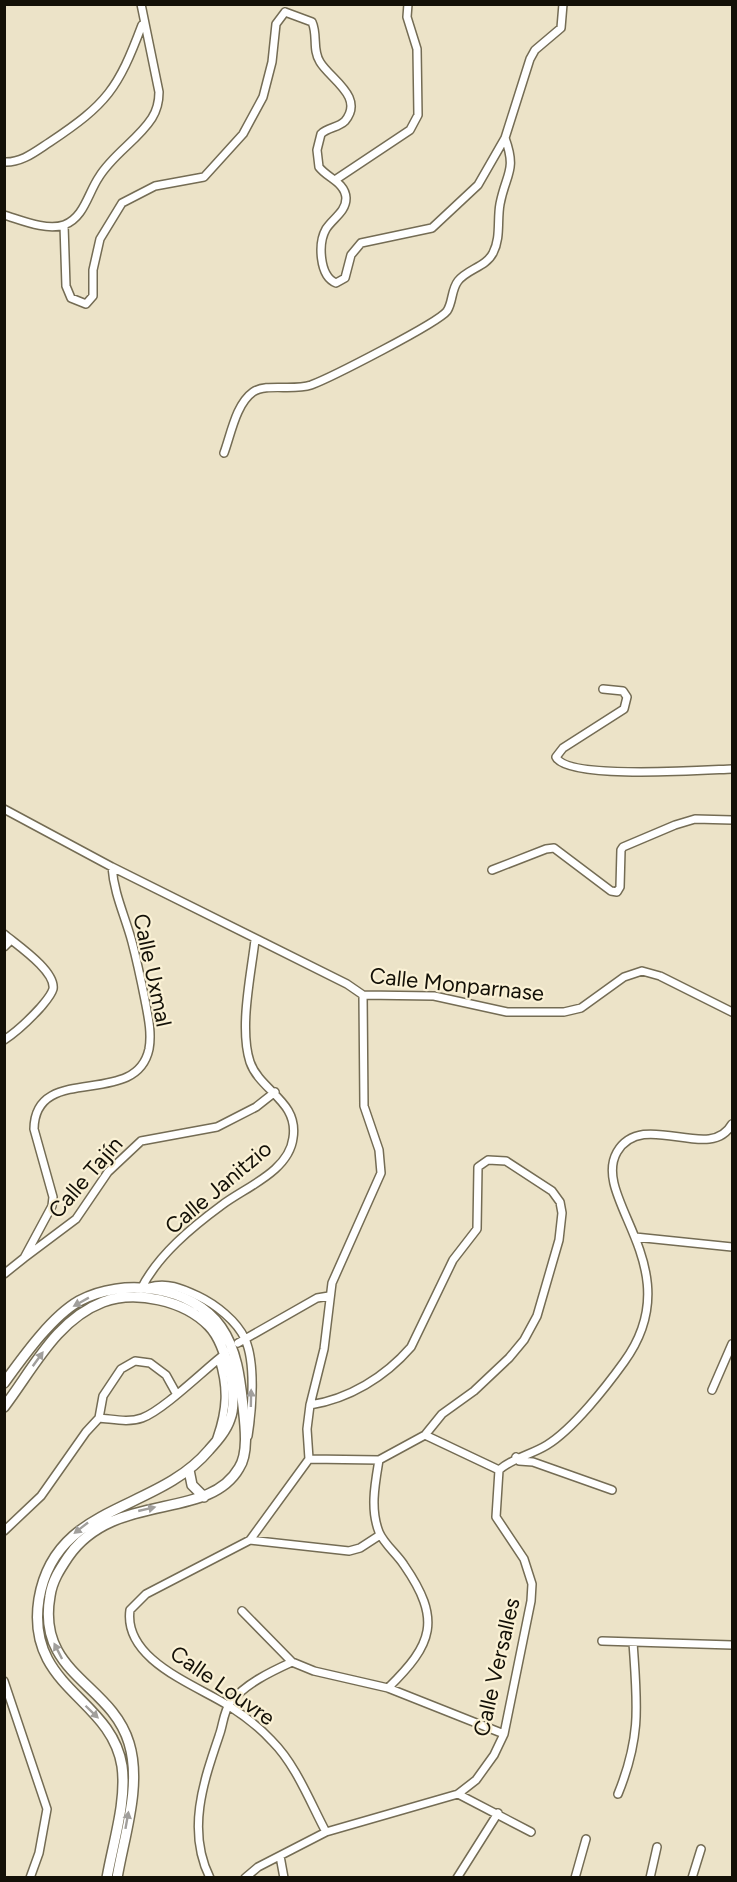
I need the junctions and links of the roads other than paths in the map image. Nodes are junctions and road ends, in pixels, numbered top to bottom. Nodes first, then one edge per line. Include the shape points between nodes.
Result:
1 (141, 4) edge
2 (408, 4) edge
3 (563, 4) edge
4 (285, 8) edge
5 (143, 23) junction
6 (505, 138) junction
7 (4, 162) edge
8 (335, 180) junction
9 (4, 215) edge
10 (64, 225) junction
11 (224, 453) dead end
12 (603, 689) dead end
13 (732, 770) edge
14 (4, 809) edge
15 (732, 820) edge
16 (112, 867) junction
17 (492, 870) dead end
18 (4, 934) edge
19 (11, 940) junction
20 (255, 940) junction
21 (4, 947) edge
22 (363, 995) junction
23 (732, 1012) edge
24 (4, 1040) edge
25 (275, 1092) junction
26 (732, 1124) edge
27 (635, 1238) junction
28 (732, 1247) edge
29 (24, 1258) junction
30 (4, 1274) edge
31 (143, 1289) junction
32 (329, 1296) junction
33 (245, 1338) junction
34 (238, 1343) dead end
35 (732, 1344) edge
36 (4, 1383) edge
37 (4, 1390) edge
38 (712, 1390) dead end
39 (176, 1393) junction
40 (12, 1396) junction
41 (310, 1405) junction
42 (4, 1407) edge
43 (99, 1418) junction
44 (425, 1435) junction
45 (215, 1443) junction
46 (244, 1456) junction
47 (516, 1457) junction
48 (309, 1459) junction
49 (379, 1460) junction
50 (189, 1470) junction
51 (499, 1470) junction
52 (612, 1490) dead end
53 (204, 1497) junction
54 (4, 1531) edge
55 (380, 1535) junction
56 (250, 1540) junction
57 (242, 1611) dead end
58 (602, 1641) dead end
59 (633, 1642) junction
60 (732, 1645) edge
61 (292, 1662) junction
62 (4, 1681) edge
63 (388, 1688) junction
64 (7, 1698) edge
65 (228, 1705) junction
66 (504, 1734) junction
67 (458, 1794) junction
68 (618, 1794) dead end
69 (498, 1813) junction
70 (326, 1832) junction
71 (531, 1832) dead end
72 (586, 1839) dead end
73 (657, 1847) dead end
74 (701, 1849) dead end
75 (279, 1856) junction
76 (120, 1861) junction
77 (30, 1878) edge
78 (107, 1878) edge
79 (117, 1878) edge
80 (123, 1878) edge
81 (210, 1878) edge
82 (245, 1878) edge
83 (284, 1878) edge
84 (457, 1878) edge
85 (575, 1878) edge
86 (650, 1878) edge
87 (692, 1878) edge

1 - 5 street
2 - 8 street via 407,16 417,49 416,123
3 - 6 street via 561,28 530,59
4 - 8 street via 312,22 317,34 317,57 348,94 347,119 325,130 318,141 319,167
4 - 10 street via 276,24 263,97 243,134 204,177 155,186 123,203 100,239 93,270 93,296 86,304 71,298 66,286
5 - 7 street via 120,77 91,114 30,155
5 - 10 street via 159,92 156,110 151,120 115,154 80,213
6 - 8 street via 478,185 440,223 361,243 351,255 345,278 336,283 327,276 322,253 324,234 346,199
6 - 11 street via 512,164 500,203 496,245 488,261 459,280 447,311 406,337 313,384 295,389 256,390 247,397
9 - 10 street via 51,227
12 - 13 street via 623,691 627,697 624,710 563,748 556,757 564,765 585,771
14 - 16 street, Calle Monparnase
15 - 17 street via 695,819 623,847 617,892 610,891 554,848
16 - 20 street, Calle Monparnase
16 - 29 street, Calle Uxmal via 113,886 132,941 148,1014 146,1061 129,1078 66,1089 39,1110 34,1129 53,1197
18 - 19 street
19 - 21 street
19 - 24 street via 45,969 53,991 18,1031
20 - 22 street, Calle Monparnase
20 - 25 street, Calle Janitzio via 248,1001 249,1055 251,1064
22 - 23 street, Calle Monparnase via 434,996 507,1012 564,1012 581,1008 624,977 642,971
22 - 32 street via 364,1106 379,1150 381,1173 336,1269
25 - 29 street, Calle Tajín via 218,1127 141,1141 108,1172 76,1220
25 - 31 street, Calle Janitzio via 284,1102 293,1125 293,1139 284,1161 221,1205 177,1243 155,1264
26 - 27 street via 726,1132 711,1138 650,1134 621,1147 614,1159 613,1173
27 - 28 street
27 - 47 street via 645,1260 649,1293 649,1308 638,1339 626,1361 584,1412 547,1445
29 - 30 street, Calle Uxmal
31 - 33 street via 163,1285 184,1289 221,1311
31 -> 36 street via 108,1291 78,1301 34,1343
31 - 46 street via 174,1295 202,1308 220,1326 237,1364
32 - 33 street via 317,1298
32 - 41 street via 324,1349
33 - 34 street
46 -> 33 street via 252,1390
35 - 38 street
37 - 40 street
39 - 43 street via 143,1418
39 - 43 street via 157,1367 141,1361 128,1364 106,1389
39 - 45 street via 220,1358 227,1402
40 - 42 street
40 -> 45 street via 56,1336 83,1313 113,1299 161,1301 208,1325 224,1351 232,1409
41 - 44 street via 339,1398 369,1383 411,1347 453,1260 477,1229 478,1167 488,1160 506,1161 552,1191 560,1202 559,1240 547,1286 524,1340 496,1372 442,1414
41 - 48 street
43 - 54 street via 41,1496
44 - 49 street
44 - 51 street
45 - 50 street
46 - 53 street via 240,1468 227,1483
47 - 51 street
47 - 52 street
48 - 49 street
48 - 56 street, Calle Louvre
49 - 55 street via 374,1504
50 - 53 street via 192,1485
50 -> 78 street via 151,1495 85,1524 52,1560 42,1587 39,1626 51,1666 110,1732 122,1764
51 - 66 street, Calle Versalles via 496,1517 524,1559 532,1584 527,1629
76 -> 53 street via 133,1782 131,1749 112,1712 74,1676 57,1650 49,1623 50,1594 71,1552 96,1528 124,1515
55 - 56 street via 349,1551
55 - 63 street via 416,1584 427,1607 429,1623 420,1653
56 - 65 street, Calle Louvre via 146,1594 130,1610 128,1621 140,1645 168,1672
57 - 61 street
58 - 59 street
59 - 60 street
59 - 68 street via 636,1728 630,1763
61 - 63 street
61 - 65 street via 265,1675
62 - 64 street
63 - 66 street
64 - 77 street via 47,1809
65 - 70 street, Calle Louvre via 274,1743
65 - 81 street via 198,1818 201,1852
66 - 67 street, Calle Versalles via 488,1765
67 - 69 street
67 - 70 street, Calle Versalles
69 - 71 street
69 - 84 street
70 - 75 street, Calle Versalles
72 - 85 street
73 - 86 street
74 - 87 street
75 - 82 street, Calle Versalles
75 - 83 street
76 - 79 street
76 - 80 street

